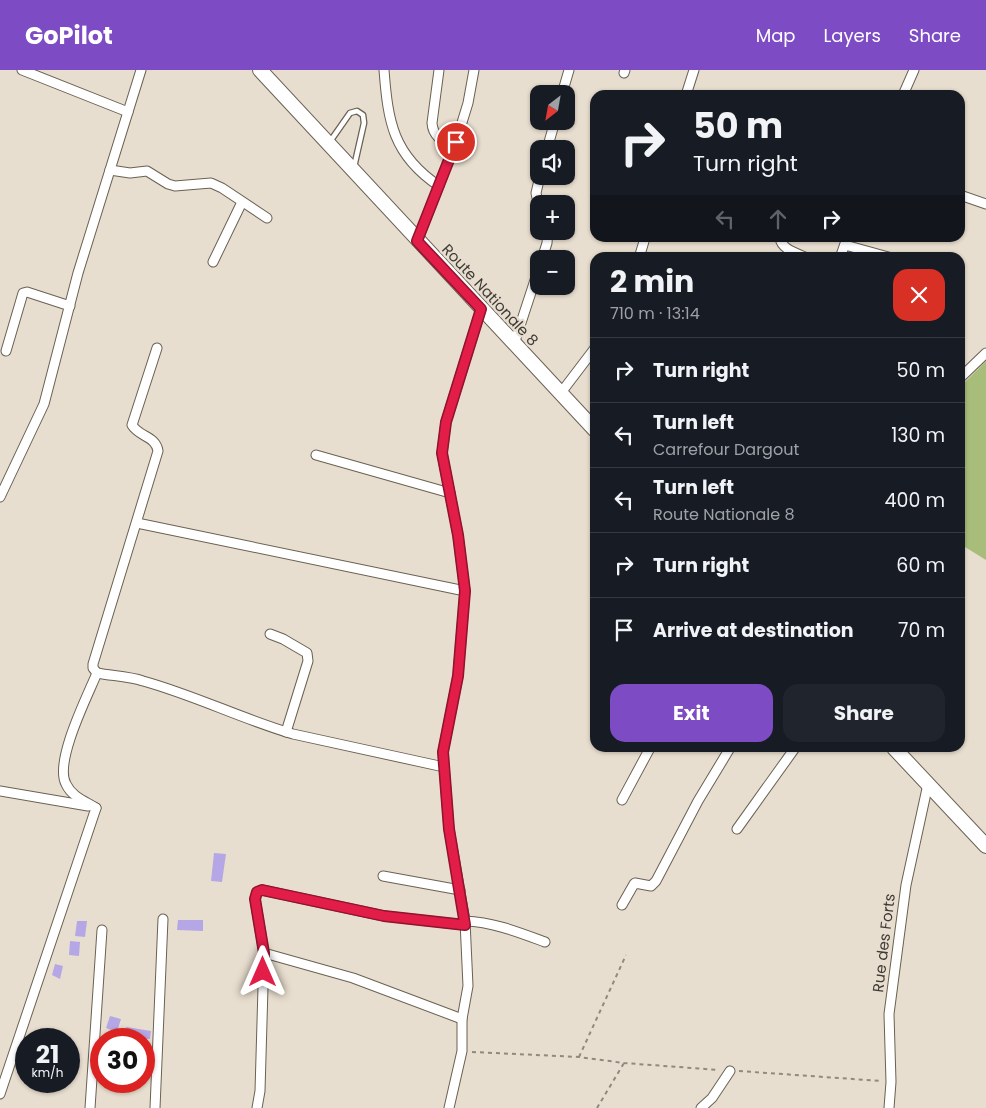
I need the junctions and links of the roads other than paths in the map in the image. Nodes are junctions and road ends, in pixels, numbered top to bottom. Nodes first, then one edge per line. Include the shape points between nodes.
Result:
1 (22, 70) edge
2 (141, 70) edge
3 (260, 70) edge
4 (384, 70) edge
5 (439, 70) edge
6 (474, 70) edge
7 (569, 70) edge
8 (694, 70) edge
9 (914, 70) edge
10 (565, 85) edge
11 (688, 90) edge
12 (906, 90) edge
13 (128, 112) junction
14 (328, 144) junction
15 (454, 147) junction
16 (110, 170) junction
17 (353, 171) junction
18 (439, 186) junction
19 (965, 197) edge
20 (242, 202) junction
21 (986, 204) edge
22 (267, 218) dead end
23 (417, 241) junction
24 (781, 242) edge
25 (849, 242) edge
26 (795, 252) edge
27 (876, 252) edge
28 (213, 262) dead end
29 (530, 295) edge
30 (70, 306) junction
31 (481, 309) junction
32 (514, 344) junction
33 (157, 348) dead end
34 (6, 351) dead end
35 (986, 353) edge
36 (590, 355) edge
37 (965, 373) edge
38 (560, 394) junction
39 (590, 425) edge
40 (316, 455) dead end
41 (1, 491) edge
42 (450, 493) junction
43 (137, 523) junction
44 (465, 591) junction
45 (270, 634) dead end
46 (96, 673) junction
47 (286, 732) junction
48 (648, 752) edge
49 (728, 752) edge
50 (792, 752) edge
51 (898, 752) edge
52 (444, 767) junction
53 (928, 784) junction
54 (0, 791) edge
55 (622, 800) dead end
56 (96, 808) junction
57 (737, 829) dead end
58 (986, 846) edge
59 (383, 876) dead end
60 (460, 890) junction
61 (622, 905) dead end
62 (163, 919) dead end
63 (465, 923) junction
64 (102, 930) dead end
65 (545, 942) dead end
66 (264, 953) junction
67 (462, 1020) junction
68 (730, 1071) road end
69 (0, 1094) edge
70 (90, 1108) edge
71 (155, 1108) edge
72 (257, 1108) edge
73 (449, 1108) edge
74 (701, 1108) edge
75 (889, 1108) edge

1 - 13 street
2 - 13 street
3 - 14 main road, Route Nationale 8
4 - 18 street via 390,118 399,145 410,162
5 - 15 street via 432,130
6 - 15 street
7 - 10 street
8 - 11 street
9 - 12 street
13 - 16 street
14 - 17 main road, Route Nationale 8
14 - 17 lane via 350,113 357,111 363,114 364,123
15 - 18 street
16 - 20 street via 147,172 175,186 211,183
16 - 30 street
17 - 23 main road, Route Nationale 8
18 - 23 street
19 - 21 street
20 - 22 street
20 - 28 street
23 - 31 main road, Route Nationale 8
24 - 26 street
25 - 27 street
29 - 32 street
30 - 34 street via 23,293
30 - 41 street via 44,404
31 - 32 main road, Route Nationale 8
31 - 42 street via 446,422 442,453
32 - 38 main road, Route Nationale 8
33 - 43 street via 132,425 154,441 158,451
35 - 37 street
36 - 38 street
38 - 39 main road, Route Nationale 8
40 - 42 street
42 - 44 street
43 - 44 street
43 - 46 street via 93,664
44 - 52 street via 458,676 443,752
45 - 47 street via 307,653 308,661
46 - 47 street via 141,680
46 - 56 street via 66,749 62,772 73,795
47 - 52 street
48 - 55 street
49 - 61 street via 656,881 651,886 634,884
50 - 57 street
51 - 53 main road
52 - 60 street via 449,829
53 - 58 main road
53 - 75 street, Rue des Forts via 906,885 890,1005
54 - 56 street
56 - 69 street
59 - 60 street
60 - 63 street
62 - 71 street
63 - 65 street via 482,922
63 - 66 street via 384,916 262,890 257,892 255,899
63 - 67 street via 468,986
64 - 70 street
66 - 67 street via 353,978
66 - 72 street
67 - 73 street via 462,1051
68 - 74 street

